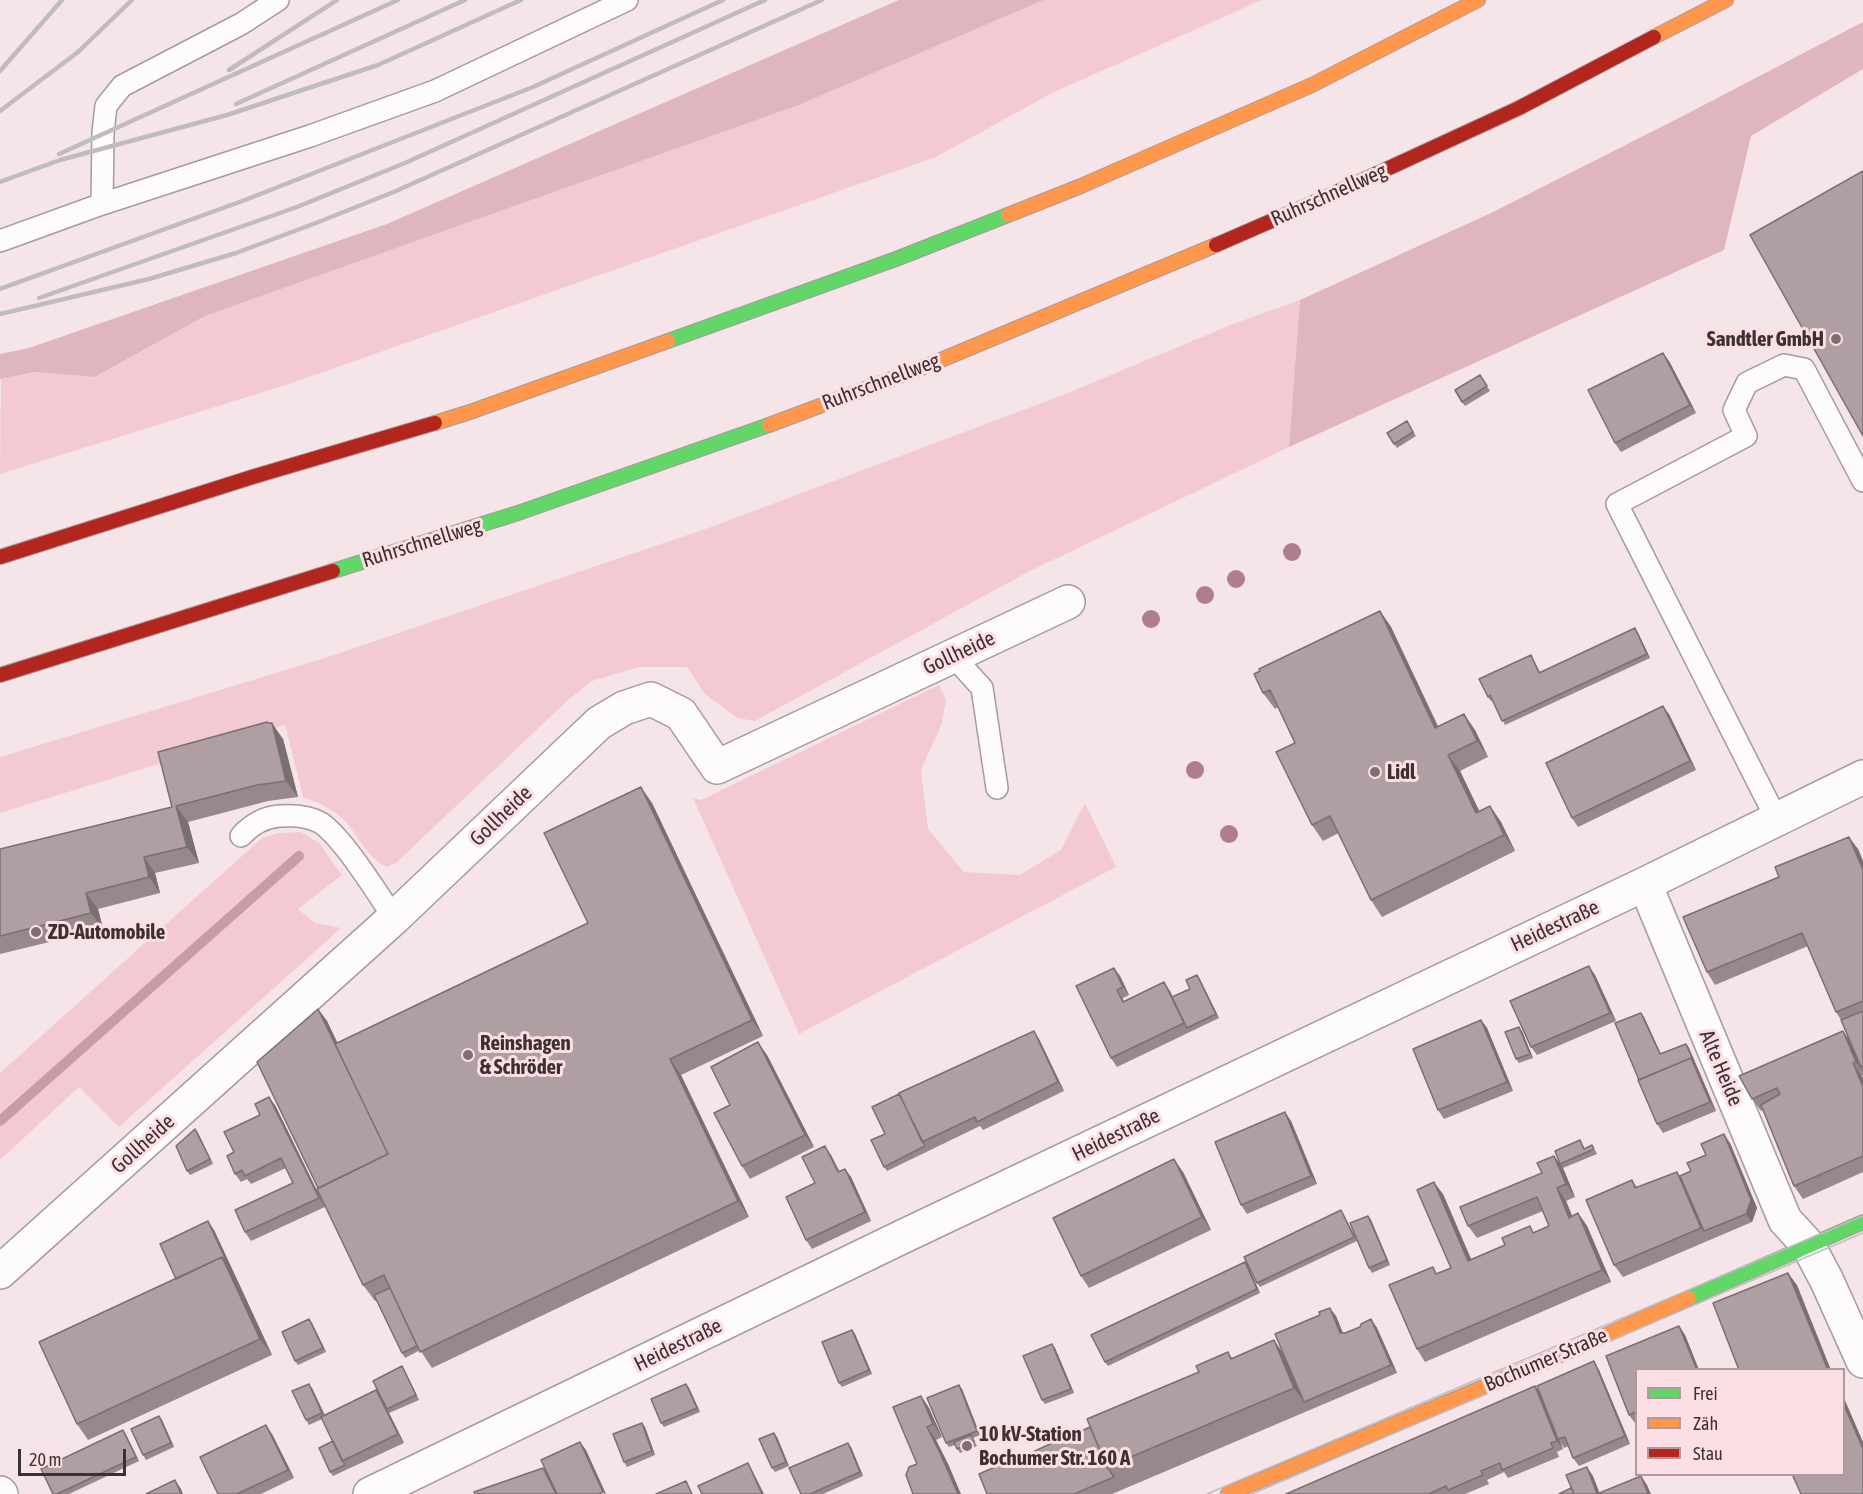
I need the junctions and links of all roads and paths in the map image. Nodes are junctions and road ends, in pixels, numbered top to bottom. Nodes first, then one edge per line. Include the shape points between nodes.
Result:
1 (246, 0) edge
2 (279, 0) edge
3 (627, 0) edge
4 (1478, 0) edge
5 (1726, 0) edge
6 (241, 24) junction
7 (102, 204) junction
8 (0, 241) edge
9 (1863, 481) edge
10 (0, 557) edge
11 (1068, 602) dead end
12 (953, 656) junction
13 (0, 675) edge
14 (1863, 777) edge
15 (997, 788) dead end
16 (1777, 820) junction
17 (241, 836) dead end
18 (1645, 884) junction
19 (394, 918) junction
20 (1863, 1222) edge
21 (1808, 1245) junction
22 (0, 1272) edge
23 (1863, 1361) edge
24 (370, 1494) edge
25 (1227, 1494) edge

1 - 6 lane
2 - 6 lane
3 - 7 lane via 435,90 310,136
4 - 10 main road via 1312,85 1081,186 896,259 470,412
5 - 13 main road, Ruhrschnellweg via 1519,108 1324,198 929,364 720,443 518,513
6 - 7 lane via 122,86 106,106
7 - 8 lane
9 - 16 lane via 1804,369 1784,365 1747,383 1734,410 1746,436 1617,504
11 - 12 street, Gollheide
12 - 15 lane via 982,688
12 - 19 street, Gollheide via 717,767 681,714 651,699 624,708 599,723
14 - 16 street, Heidestraße
16 - 18 street, Heidestraße
17 - 19 lane via 251,824 272,817 305,817 320,823 337,838
18 - 21 street, Alte Heide via 1785,1220
18 - 24 street, Heidestraße
19 - 22 street, Gollheide
20 - 21 main road, Bochumer Straße
21 - 23 street, Alte Heide
21 - 25 main road, Bochumer Straße

